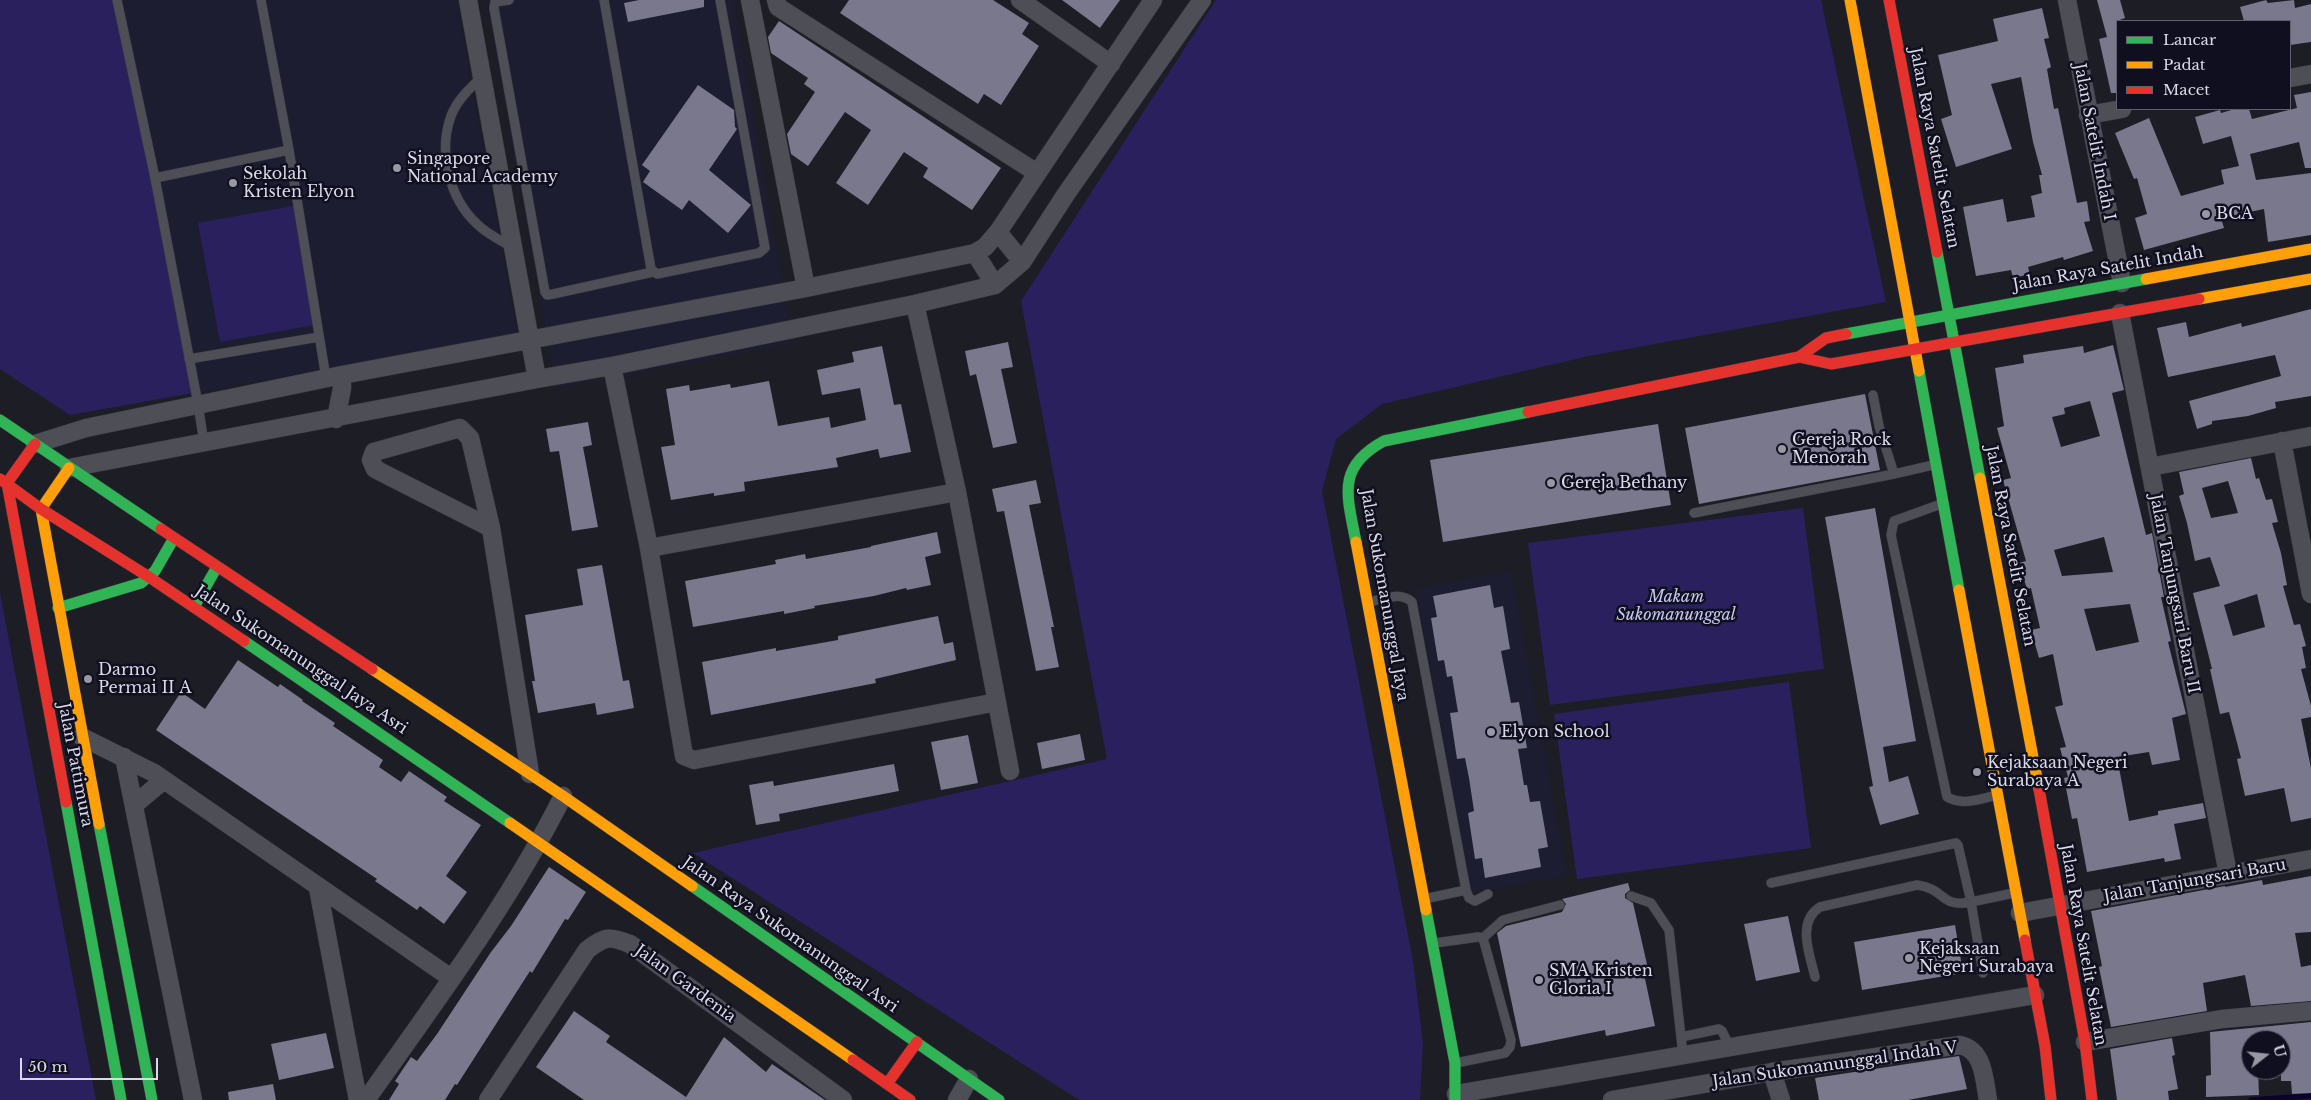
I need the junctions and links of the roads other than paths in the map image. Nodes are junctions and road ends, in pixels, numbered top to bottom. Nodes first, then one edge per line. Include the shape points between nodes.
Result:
1 (117, 0) edge
2 (261, 0) edge
3 (468, 0) edge
4 (509, 0) edge
5 (604, 0) edge
6 (720, 0) edge
7 (750, 0) edge
8 (776, 0) edge
9 (1020, 0) edge
10 (1154, 0) edge
11 (1202, 0) edge
12 (1850, 0) edge
13 (1889, 0) edge
14 (2068, 0) edge
15 (1111, 64) junction
16 (2311, 74) edge
17 (483, 76) junction
18 (2291, 78) edge
19 (2116, 110) edge
20 (2088, 115) junction
21 (289, 150) junction
22 (1037, 173) junction
23 (155, 178) junction
24 (998, 232) junction
25 (515, 248) junction
26 (2304, 250) edge
27 (975, 253) junction
28 (1022, 262) junction
29 (653, 272) junction
30 (2307, 279) edge
31 (2122, 283) junction
32 (995, 285) junction
33 (806, 288) junction
34 (915, 304) junction
35 (1950, 314) junction
36 (2120, 314) junction
37 (1911, 322) junction
38 (319, 337) junction
39 (530, 339) junction
40 (1955, 342) junction
41 (1916, 349) junction
42 (1799, 357) junction
43 (189, 359) junction
44 (612, 366) junction
45 (334, 376) junction
46 (537, 379) junction
47 (1873, 394) dead end
48 (198, 404) junction
49 (336, 419) junction
50 (0, 420) edge
51 (2311, 436) edge
52 (2282, 441) junction
53 (204, 443) junction
54 (34, 444) junction
55 (1935, 465) junction
56 (2150, 467) junction
57 (70, 468) junction
58 (1894, 474) junction
59 (4, 481) edge
60 (957, 492) junction
61 (1944, 503) junction
62 (41, 509) junction
63 (1694, 513) dead end
64 (491, 528) junction
65 (174, 538) junction
66 (649, 548) junction
67 (217, 567) junction
68 (149, 577) junction
69 (2311, 594) edge
70 (1368, 602) junction
71 (194, 607) junction
72 (58, 608) junction
73 (997, 702) junction
74 (82, 737) junction
75 (124, 757) junction
76 (1010, 771) dead end
77 (530, 774) junction
78 (164, 780) junction
79 (1997, 795) junction
80 (563, 796) junction
81 (134, 806) junction
82 (540, 843) junction
83 (2311, 860) edge
84 (2228, 874) junction
85 (1771, 883) dead end
86 (318, 888) junction
87 (1466, 890) junction
88 (2016, 893) junction
89 (1488, 894) dead end
90 (1631, 896) dead end
91 (1424, 899) junction
92 (1971, 902) junction
93 (1560, 905) dead end
94 (2061, 906) junction
95 (2020, 913) junction
96 (1483, 938) junction
97 (1432, 944) junction
98 (1983, 973) dead end
99 (1815, 977) dead end
100 (451, 978) junction
101 (2035, 995) junction
102 (2311, 1011) edge
103 (1681, 1037) junction
104 (917, 1042) junction
105 (2085, 1042) junction
106 (1730, 1047) junction
107 (1683, 1055) junction
108 (1455, 1063) junction
109 (1772, 1072) junction
110 (969, 1079) junction
111 (887, 1084) junction
112 (495, 1097) edge
113 (1456, 1097) edge
114 (121, 1100) edge
115 (152, 1100) edge
116 (192, 1100) edge
117 (358, 1100) edge
118 (366, 1100) edge
119 (843, 1100) edge
120 (910, 1100) edge
121 (957, 1100) edge
122 (999, 1100) edge
123 (1612, 1100) edge
124 (1780, 1100) edge
125 (1988, 1100) edge
126 (2051, 1100) edge
127 (2092, 1100) edge

1 - 23 lane
2 - 21 lane
3 - 17 street
4 - 29 lane via 496,2 494,8 547,296
5 - 29 lane
6 - 29 lane via 765,248 750,255
7 - 33 street
8 - 22 street via 778,7
9 - 15 street
10 - 15 street
11 - 28 street
12 - 37 street
13 - 35 street, Jalan Raya Satelit Selatan
14 - 20 street, Jalan Satelit Indah I
15 - 22 street
16 - 18 street
17 - 25 street
17 - 25 lane via 459,102 451,117 446,142 447,169 461,206 476,224
19 - 20 street
20 - 31 street, Jalan Satelit Indah I
21 - 23 lane
21 - 38 lane
22 - 24 street
23 - 43 lane
24 - 27 street
24 - 28 street
25 - 39 street
26 - 30 street
26 - 31 street, Jalan Raya Satelit Indah
27 - 32 street
27 - 33 street
28 - 32 street
30 - 36 street
31 - 35 street, Jalan Raya Satelit Indah
32 - 34 street
33 - 39 street
34 - 44 street
34 - 60 street
35 - 37 street, Jalan Raya Satelit Indah
35 - 40 street, Jalan Raya Satelit Selatan
36 - 40 street
36 - 56 street, Jalan Tanjungsari Baru II
37 - 41 street
37 - 42 street, Jalan Sukomanunggal Jaya via 1826,338
38 - 43 lane
38 - 45 lane
39 - 45 street
39 - 46 street
40 - 41 street
40 - 94 street, Jalan Raya Satelit Selatan
41 - 42 street, Jalan Sukomanunggal Jaya via 1831,364
41 - 55 street
42 - 70 street, Jalan Sukomanunggal Jaya via 1384,441 1365,450 1350,472 1348,491
43 - 48 lane
44 - 46 street
44 - 66 street
45 - 48 street
45 - 49 street
46 - 49 street
47 - 58 lane
48 - 53 lane
48 - 54 street via 86,428
49 - 53 street
50 - 54 street, Jalan Sukomanunggal Jaya Asri
51 - 52 street
52 - 56 street
52 - 69 street
53 - 57 street
54 - 57 street, Jalan Sukomanunggal Jaya Asri
54 - 59 street
55 - 58 lane
55 - 61 street
56 - 84 street, Jalan Tanjungsari Baru II
57 - 62 street
57 - 65 street, Jalan Sukomanunggal Jaya Asri
58 - 63 lane
59 - 62 street, Jalan Sukomanunggal Jaya Asri
59 - 114 street, Jalan Pattimura
60 - 66 street
60 - 73 street
61 - 79 street
61 - 79 lane via 1894,521 1891,535 1947,798 1970,802
62 - 68 street, Jalan Sukomanunggal Jaya Asri
62 - 72 street, Jalan Pattimura
64 - 64 street via 470,438 460,428 374,452 371,460 375,468
64 - 77 street
65 - 67 street, Jalan Sukomanunggal Jaya Asri
65 - 68 street
66 - 73 street via 682,752 690,760
67 - 71 street
67 - 77 street, Jalan Sukomanunggal Jaya Asri
68 - 71 street, Jalan Sukomanunggal Jaya Asri
68 - 72 street via 127,588
70 - 87 lane via 1398,596 1406,596 1412,602
70 - 91 street, Jalan Sukomanunggal Jaya
71 - 82 street, Jalan Sukomanunggal Jaya Asri
72 - 74 street, Jalan Pattimura
73 - 76 street
74 - 75 street
74 - 115 street, Jalan Pattimura
75 - 78 street
75 - 81 street
77 - 80 street, Jalan Sukomanunggal Jaya Asri
78 - 81 street
78 - 86 street
79 - 88 street
80 - 82 street
80 - 104 street, Jalan Raya Sukomanunggal Asri
81 - 116 street
82 - 100 street
82 - 111 street
83 - 84 street, Jalan Tanjungsari Baru
84 - 94 street, Jalan Tanjungsari Baru
85 - 92 lane via 1956,843
86 - 100 street
86 - 117 street
87 - 89 lane via 1476,901
87 - 91 lane
88 - 92 lane
88 - 95 street
90 - 103 lane via 1651,903 1669,930
91 - 97 street, Jalan Sukomanunggal Jaya
92 - 98 lane
92 - 99 lane via 1957,905 1948,902 1938,891 1917,885 1820,907 1812,912 1807,922 1806,938
93 - 96 lane via 1503,920
94 - 95 street, Jalan Tanjungsari Baru
94 - 105 street, Jalan Raya Satelit Selatan
95 - 101 street
96 - 97 lane
96 - 108 lane via 1511,1040 1510,1047 1505,1053
97 - 108 street, Jalan Sukomanunggal Jaya
100 - 118 street
101 - 106 street
101 - 126 street
102 - 105 street via 2222,1019
103 - 106 lane via 1719,1029
103 - 107 lane
104 - 110 street, Jalan Raya Sukomanunggal Asri
104 - 111 street
105 - 127 street, Jalan Raya Satelit Selatan
106 - 107 street
107 - 113 street
108 - 113 street, Jalan Sukomanunggal Jaya
109 - 123 street, Jalan Sukomanunggal Indah V
109 - 124 street
109 - 125 street, Jalan Sukomanunggal Indah V via 1960,1045 1970,1047 1980,1062
110 - 121 street
110 - 122 street, Jalan Raya Sukomanunggal Asri
111 - 120 street
112 - 119 street, Jalan Gardenia via 587,950 601,940 614,937 630,944

